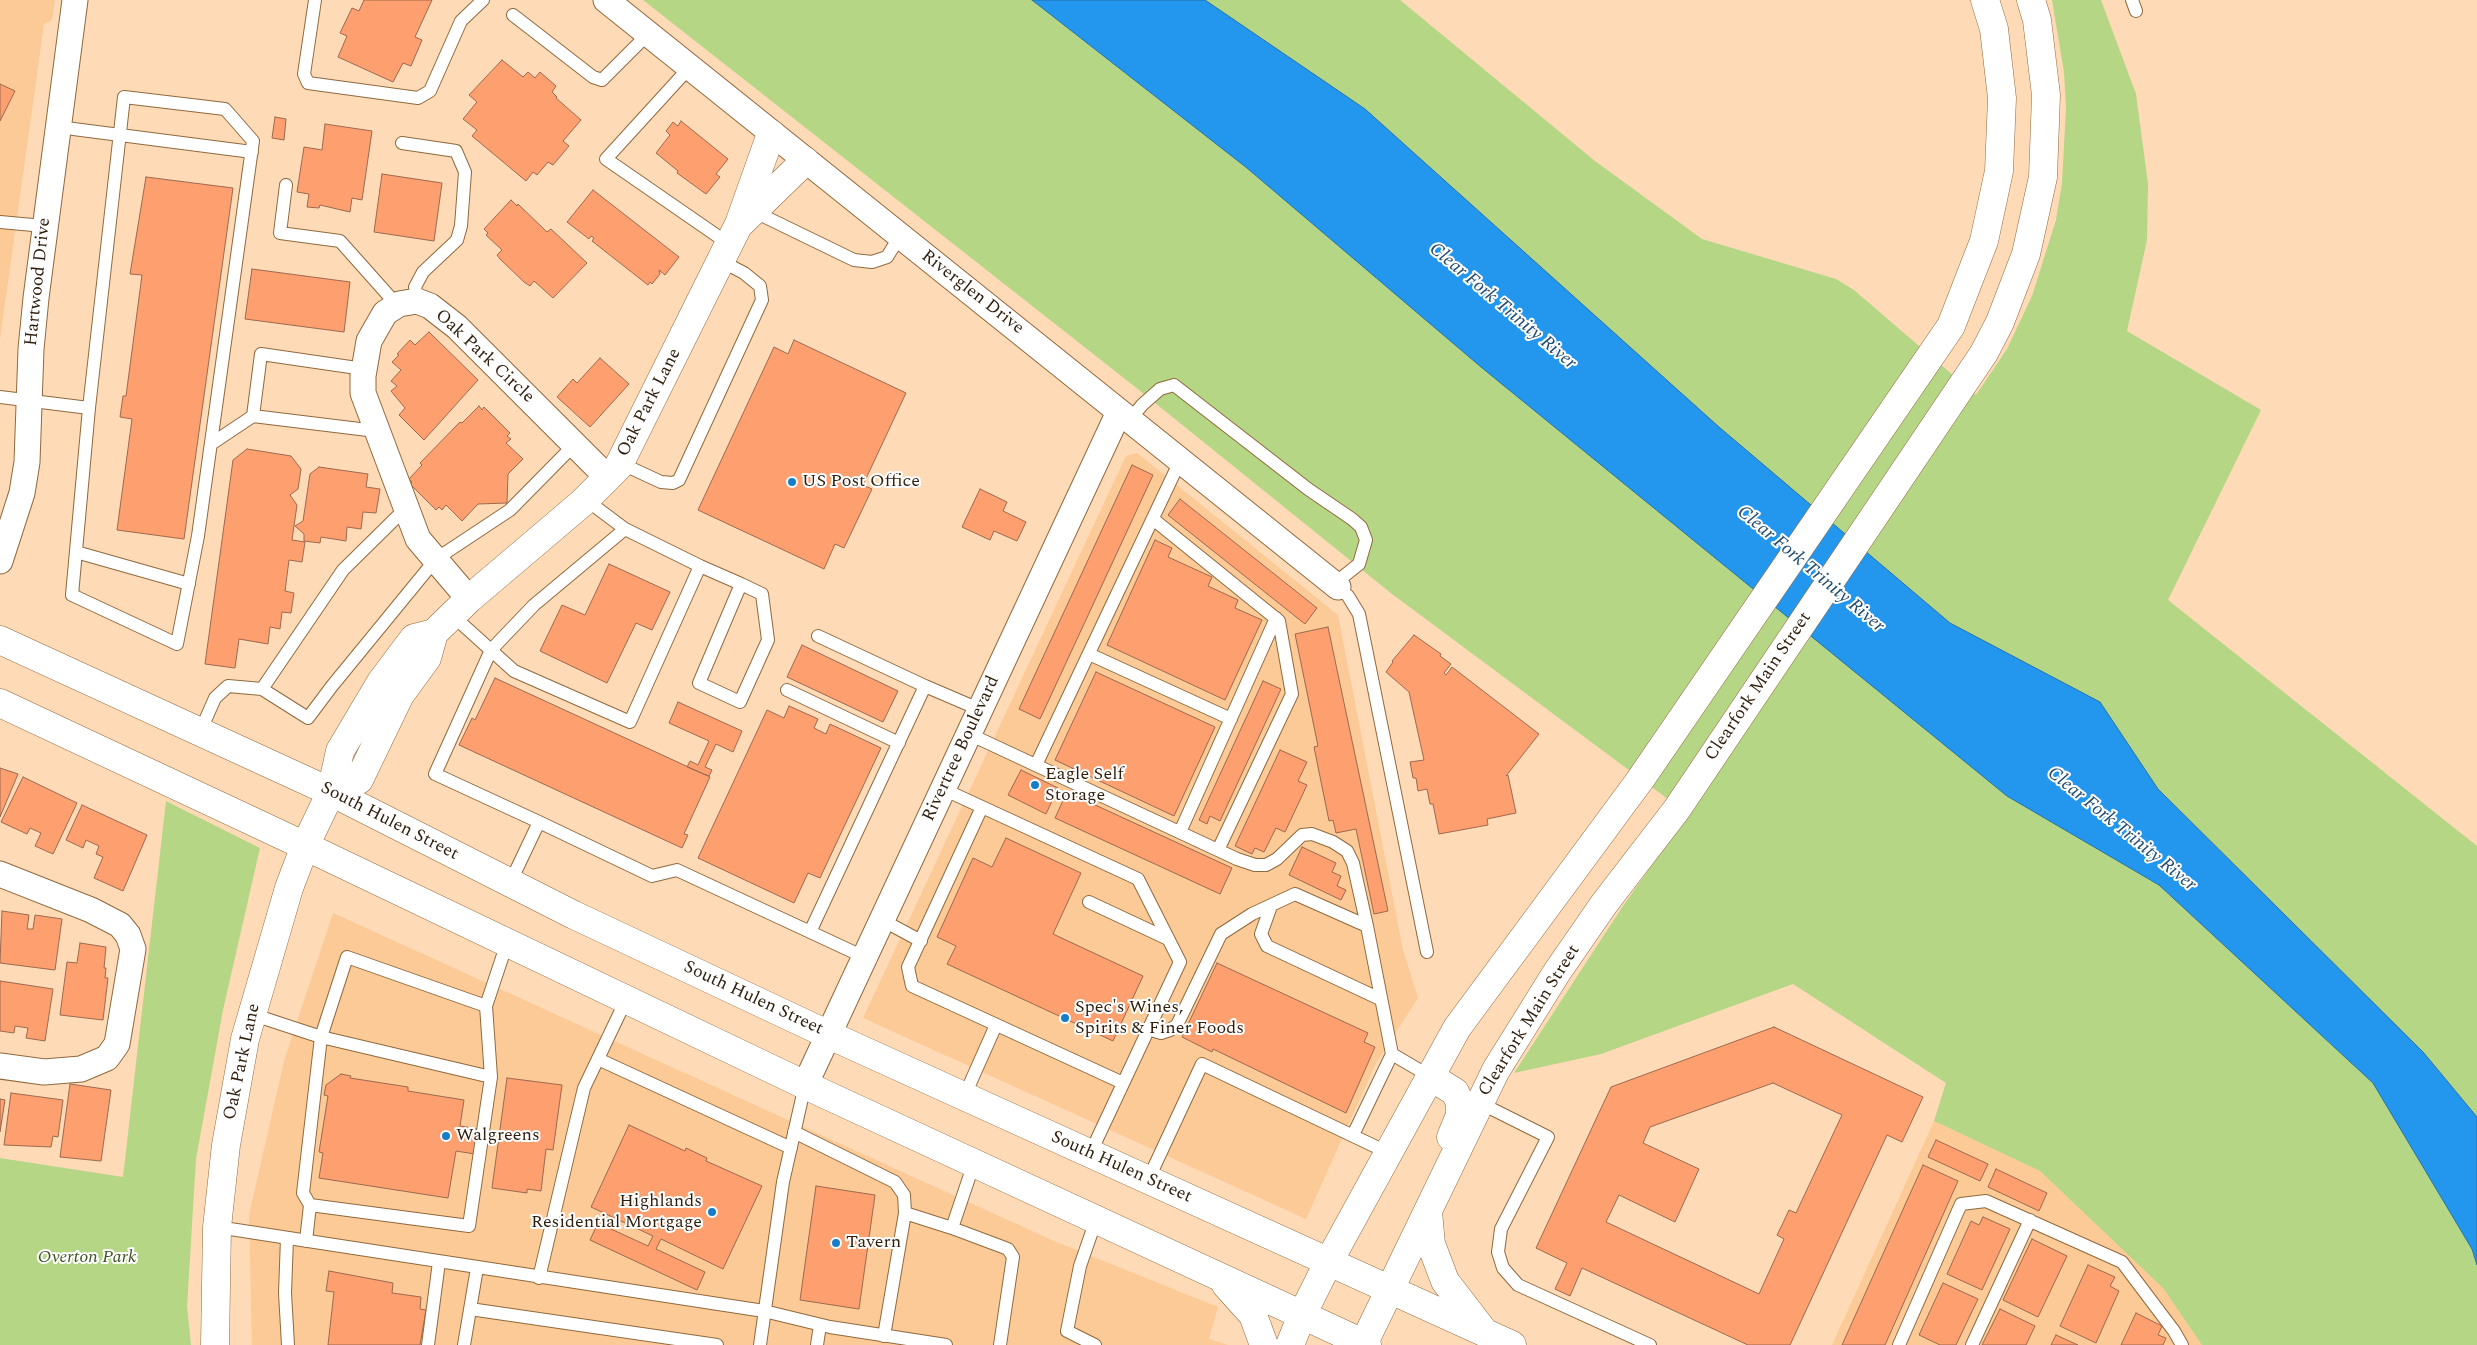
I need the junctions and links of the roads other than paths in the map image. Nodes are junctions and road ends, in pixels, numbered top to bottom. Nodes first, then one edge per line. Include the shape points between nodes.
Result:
1 (75, 0) edge
2 (314, 0) edge
3 (483, 0) edge
4 (606, 0) edge
5 (1985, 0) edge
6 (2031, 0) edge
7 (513, 14) dead end
8 (648, 34) junction
9 (689, 68) junction
10 (58, 127) junction
11 (771, 134) junction
12 (120, 137) junction
13 (402, 143) dead end
14 (252, 152) junction
15 (805, 161) junction
16 (286, 185) dead end
17 (0, 222) edge
18 (44, 226) junction
19 (736, 235) junction
20 (900, 236) junction
21 (407, 303) junction
22 (364, 369) junction
23 (0, 397) edge
24 (30, 400) junction
25 (89, 408) junction
26 (253, 416) junction
27 (1124, 417) junction
28 (376, 431) junction
29 (211, 444) junction
30 (575, 444) junction
31 (1180, 461) junction
32 (614, 470) junction
33 (585, 499) junction
34 (406, 508) junction
35 (1153, 518) junction
36 (625, 529) junction
37 (76, 552) junction
38 (436, 559) junction
39 (0, 561) edge
40 (700, 566) junction
41 (189, 584) junction
42 (741, 584) junction
43 (1336, 586) junction
44 (452, 616) junction
45 (1276, 618) junction
46 (818, 636) dead end
47 (0, 640) edge
48 (491, 650) junction
49 (1089, 654) junction
50 (925, 686) junction
51 (262, 689) junction
52 (787, 690) dead end
53 (0, 703) edge
54 (980, 710) junction
55 (1231, 719) junction
56 (200, 732) junction
57 (969, 734) junction
58 (899, 743) junction
59 (1036, 766) junction
60 (943, 789) junction
61 (331, 792) junction
62 (982, 807) junction
63 (539, 822) junction
64 (1180, 832) junction
65 (305, 846) junction
66 (1218, 850) junction
67 (0, 874) edge
68 (510, 883) junction
69 (1089, 902) dead end
70 (1271, 906) junction
71 (882, 920) junction
72 (1367, 926) junction
73 (810, 932) junction
74 (1168, 939) junction
75 (921, 940) junction
76 (507, 943) junction
77 (1427, 952) dead end
78 (864, 957) junction
79 (1380, 999) junction
80 (626, 1000) junction
81 (486, 1006) junction
82 (252, 1014) junction
83 (996, 1024) junction
84 (1148, 1029) junction
85 (827, 1034) junction
86 (320, 1037) junction
87 (1392, 1054) junction
88 (598, 1059) junction
89 (0, 1066) edge
90 (491, 1077) junction
91 (1432, 1077) junction
92 (1123, 1083) junction
93 (805, 1085) junction
94 (964, 1097) junction
95 (1480, 1103) junction
96 (794, 1132) junction
97 (1353, 1135) junction
98 (790, 1148) junction
99 (1389, 1153) junction
100 (1090, 1154) junction
101 (974, 1164) junction
102 (1148, 1180) junction
103 (1441, 1185) junction
104 (310, 1205) junction
105 (1428, 1212) junction
106 (905, 1213) junction
107 (1096, 1220) junction
108 (2030, 1220) junction
109 (217, 1227) junction
110 (952, 1228) junction
111 (287, 1238) junction
112 (306, 1241) junction
113 (439, 1262) junction
114 (1328, 1263) junction
115 (477, 1268) junction
116 (1218, 1276) junction
117 (539, 1278) junction
118 (1388, 1290) junction
119 (470, 1309) junction
120 (764, 1312) junction
121 (1302, 1315) junction
122 (820, 1325) junction
123 (1485, 1332) junction
124 (884, 1336) junction
125 (1364, 1344) edge
126 (215, 1345) edge
127 (288, 1345) edge
128 (428, 1345) edge
129 (464, 1345) edge
130 (717, 1345) edge
131 (760, 1345) edge
132 (817, 1345) edge
133 (946, 1345) edge
134 (1000, 1345) edge
135 (1095, 1345) edge
136 (1264, 1345) edge
137 (1290, 1345) edge
138 (1512, 1345) edge
139 (1650, 1345) edge
140 (1899, 1345) edge
141 (1972, 1345) edge
142 (2182, 1345) edge

1 - 10 street, Hartwood Drive
2 - 3 lane via 304,74 308,83 418,98 430,91 461,21
4 - 8 street, Riverglen Drive
5 - 91 street via 1994,29 2002,98 2000,171 1984,241 1951,326 1640,780 1457,1028
6 - 95 street, Clearfork Main Street via 2037,20 2046,96 2044,177 2026,254 2000,322 1984,353 1677,808 1557,972 1496,1070
7 - 8 lane via 593,77 602,80
8 - 9 street, Riverglen Drive
9 - 11 street, Riverglen Drive
9 - 19 lane via 606,159
10 - 12 lane
10 - 18 street, Hartwood Drive
11 - 15 street, Riverglen Drive
11 - 19 street, Oak Park Lane
12 - 14 lane
12 - 14 lane via 124,97 142,99 225,109 253,141
12 - 25 lane
13 - 21 lane via 456,151 465,172 457,240 423,272
14 - 29 lane
15 - 19 street, Oak Park Lane
15 - 20 street, Riverglen Drive
16 - 21 lane via 280,233 340,241
17 - 18 lane
18 - 24 street, Hartwood Drive via 31,349
19 - 20 lane via 872,262 887,256
19 - 32 street, Oak Park Lane
19 - 32 lane via 744,273 760,286 762,300 679,480 661,482
20 - 27 street, Riverglen Drive
21 - 22 street via 385,313 378,321 369,341
21 - 30 street, Oak Park Circle via 430,306 457,327
22 - 26 lane via 261,354
22 - 28 street via 363,393
23 - 24 lane
24 - 25 lane
24 - 39 street, Hartwood Drive via 22,493
25 - 37 lane
26 - 28 lane
26 - 29 lane
27 - 31 street, Riverglen Drive
27 - 43 lane via 1160,389 1174,385 1361,526 1366,540 1359,564
27 - 54 street, Rivertree Boulevard
28 - 34 street
29 - 41 lane
30 - 32 street, Oak Park Circle
30 - 38 lane via 510,510
31 - 35 lane
31 - 43 street, Riverglen Drive
32 - 33 street, Oak Park Lane
33 - 36 lane
33 - 44 street, Oak Park Lane
34 - 38 street via 418,539
34 - 51 lane via 343,570
35 - 45 lane
35 - 49 lane
36 - 40 lane
36 - 48 lane via 534,605
37 - 41 lane
37 - 41 lane via 72,595 177,644
38 - 44 street
38 - 51 lane via 308,718
40 - 42 lane
40 - 48 lane via 630,722 514,671
42 - 42 lane via 698,683 740,702 768,640 762,594
43 - 77 lane via 1348,596 1359,614
44 - 48 lane
44 - 61 street via 400,695 359,780
45 - 55 lane
45 - 66 lane via 1292,694
46 - 50 lane
47 - 56 street, South Hulen Street
48 - 63 lane via 435,774
49 - 55 lane
49 - 59 lane
50 - 54 lane
50 - 58 lane
51 - 56 lane via 228,686 215,698
52 - 58 lane
53 - 65 street
54 - 57 street, Rivertree Boulevard
55 - 64 lane
56 - 61 street, South Hulen Street
57 - 59 lane
57 - 60 street, Rivertree Boulevard
58 - 73 lane
59 - 64 lane
60 - 62 lane
60 - 71 street, Rivertree Boulevard
61 - 65 street, Oak Park Lane
61 - 68 street, South Hulen Street
62 - 74 lane via 1138,879
62 - 75 lane
63 - 68 lane
63 - 73 lane via 652,876 677,870
64 - 66 lane
65 - 76 street
65 - 82 street, Oak Park Lane via 289,888
66 - 72 lane via 1237,859 1266,865 1302,835 1312,834 1333,842 1347,851 1353,862
67 - 89 street via 120,925 128,935 132,949 117,1044 107,1058 81,1069 44,1072
68 - 85 street, South Hulen Street
69 - 74 lane
70 - 72 lane via 1295,894
70 - 79 lane via 1261,934 1267,946
70 - 84 lane via 1221,934 1177,1025 1161,1033
71 - 75 lane
71 - 78 street, Rivertree Boulevard
72 - 79 lane
73 - 78 lane
74 - 84 lane via 1180,962
75 - 83 lane via 908,967 912,986
76 - 80 street
76 - 81 lane
78 - 85 street, Rivertree Boulevard
79 - 87 lane
80 - 88 lane
80 - 93 street
81 - 86 lane via 347,957
81 - 90 lane
82 - 86 lane
82 - 109 street, Oak Park Lane via 226,1145
83 - 92 lane
83 - 94 lane
84 - 92 lane
85 - 93 street, Rivertree Boulevard
85 - 94 street, South Hulen Street
86 - 90 lane
86 - 104 lane via 302,1193
87 - 91 lane
87 - 97 lane
88 - 98 lane
88 - 117 lane via 584,1088
90 - 104 lane via 469,1226
91 - 99 street
91 - 103 street via 1455,1092 1460,1102 1460,1115 1445,1153
92 - 100 lane
93 - 96 lane
93 - 101 street
94 - 100 street, South Hulen Street
95 - 103 street, Clearfork Main Street
95 - 139 lane via 1548,1137 1501,1229 1498,1252 1503,1268 1518,1285
96 - 98 lane
96 - 106 lane via 895,1182 904,1195
97 - 99 lane
97 - 102 lane via 1202,1064
98 - 120 lane
99 - 114 street
100 - 102 street, South Hulen Street
101 - 107 street
101 - 110 lane
102 - 114 street, South Hulen Street
103 - 105 street, Clearfork Main Street
104 - 112 lane
105 - 118 street, Clearfork Main Street
105 - 123 street via 1430,1244 1445,1281
106 - 110 lane
106 - 124 lane
107 - 116 street
107 - 135 lane via 1080,1266 1067,1331
108 - 140 lane via 1986,1201 1961,1204
108 - 141 lane
108 - 142 lane via 2122,1262
109 - 111 lane
109 - 126 street, Oak Park Lane
110 - 134 lane via 1008,1249 1013,1257
111 - 112 lane
111 - 127 lane via 285,1293
112 - 113 lane
113 - 115 lane
113 - 128 lane
114 - 118 street, South Hulen Street
114 - 121 street
115 - 117 lane
115 - 119 lane
116 - 121 street
116 - 136 street via 1253,1315
117 - 120 lane
118 - 123 street, South Hulen Street
118 - 125 street, Clearfork Main Street
119 - 129 lane
119 - 130 lane
120 - 122 lane
120 - 131 lane
121 - 125 street
121 - 137 street
122 - 124 lane
122 - 132 lane
123 - 138 street, South Hulen Street
124 - 133 lane

